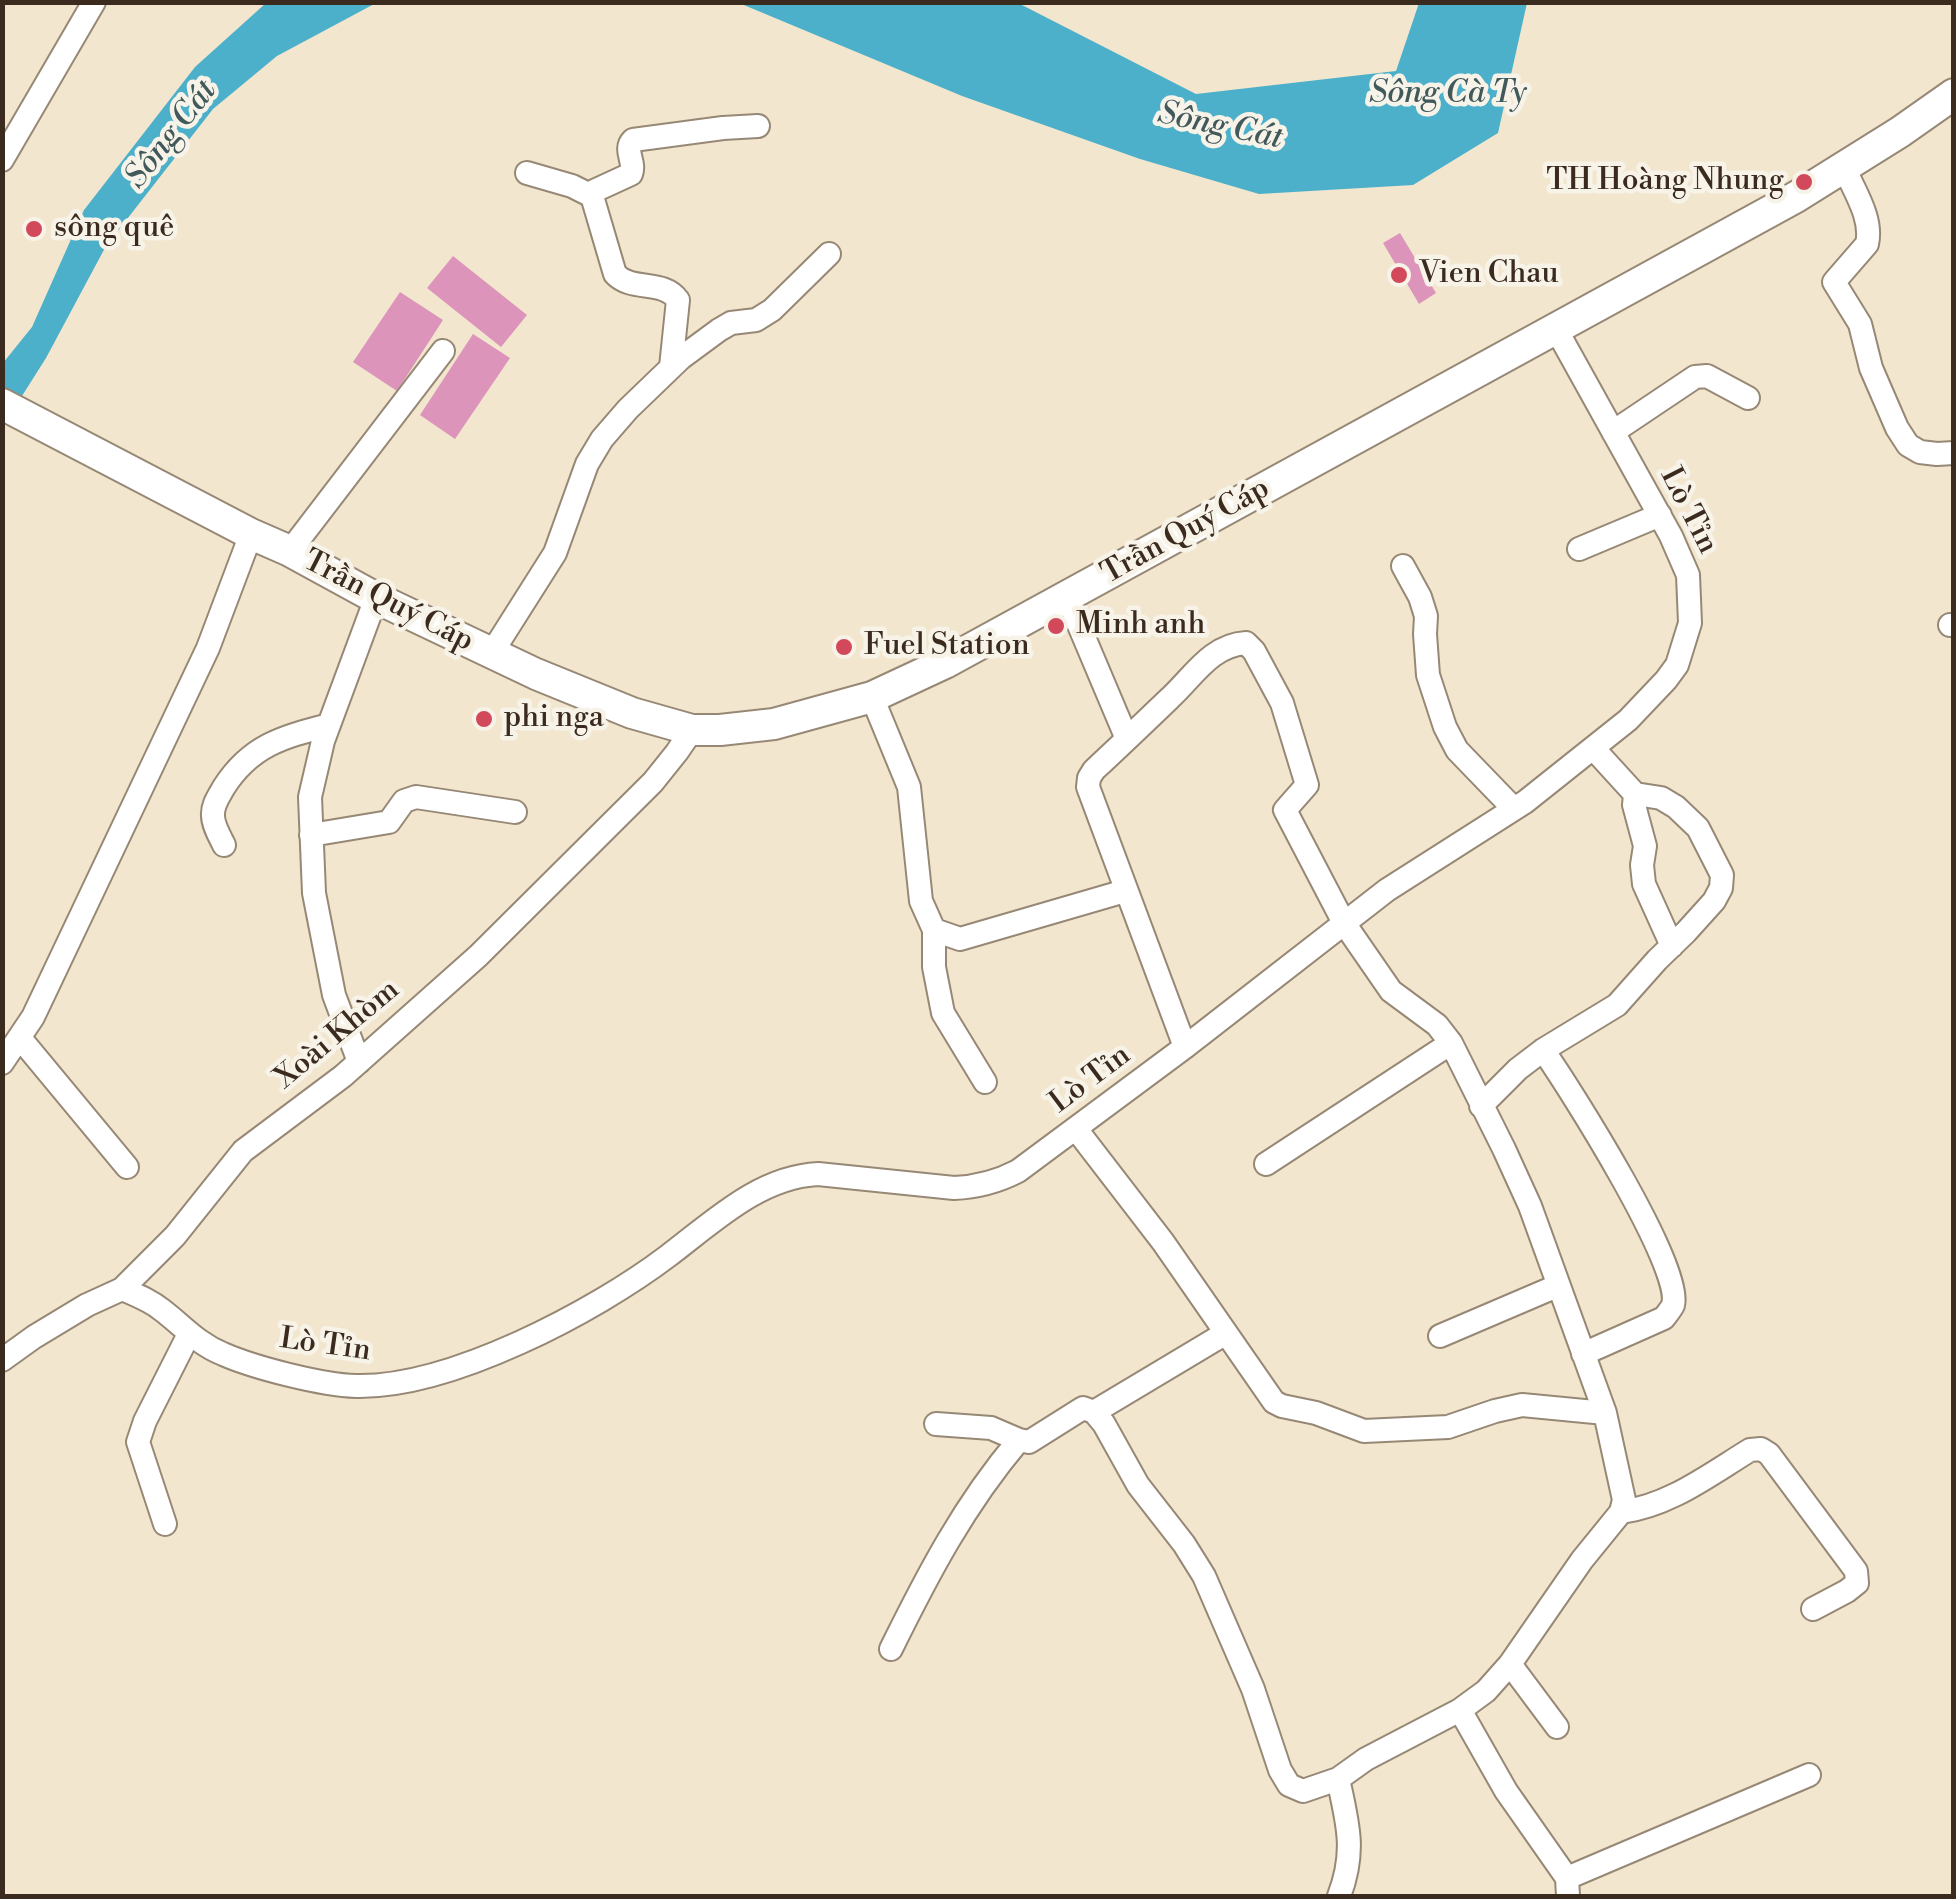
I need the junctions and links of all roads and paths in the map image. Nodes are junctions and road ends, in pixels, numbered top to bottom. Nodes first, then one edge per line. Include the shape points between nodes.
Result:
1 (94, 2) edge
2 (1954, 94) edge
3 (758, 126) dead end
4 (3, 158) edge
5 (1844, 167) junction
6 (528, 173) dead end
7 (592, 196) junction
8 (828, 254) dead end
9 (1556, 328) junction
10 (443, 352) dead end
11 (671, 367) junction
12 (1748, 398) dead end
13 (2, 404) edge
14 (1613, 432) junction
15 (1954, 454) edge
16 (1660, 516) junction
17 (252, 534) junction
18 (1578, 549) dead end
19 (290, 552) junction
20 (1403, 566) dead end
21 (1067, 596) junction
22 (376, 598) junction
23 (491, 654) junction
24 (872, 698) junction
25 (328, 725) junction
26 (692, 730) junction
27 (1126, 739) junction
28 (1593, 748) junction
29 (1635, 794) junction
30 (1514, 809) junction
31 (514, 812) dead end
32 (312, 834) junction
33 (224, 846) dead end
34 (1125, 891) junction
35 (1344, 924) junction
36 (934, 930) junction
37 (1672, 946) junction
38 (20, 1038) junction
39 (1451, 1044) junction
40 (1185, 1048) junction
41 (1543, 1050) junction
42 (358, 1062) junction
43 (2, 1063) edge
44 (985, 1082) dead end
45 (1481, 1106) junction
46 (1076, 1129) junction
47 (1266, 1164) dead end
48 (126, 1167) dead end
49 (1557, 1286) junction
50 (122, 1289) junction
51 (1226, 1333) junction
52 (189, 1334) junction
53 (1440, 1336) dead end
54 (1583, 1354) junction
55 (2, 1360) edge
56 (1094, 1412) junction
57 (1605, 1413) junction
58 (936, 1424) dead end
59 (1019, 1440) junction
60 (1622, 1512) junction
61 (166, 1524) dead end
62 (1813, 1609) dead end
63 (890, 1649) dead end
64 (1510, 1664) junction
65 (1460, 1710) junction
66 (1556, 1727) dead end
67 (1809, 1775) dead end
68 (1338, 1779) junction
69 (1567, 1887) edge
70 (1339, 1896) edge

1 - 4 street
2 - 5 main road, Trần Quý Cáp
3 - 7 street via 634,140 628,150 631,174
5 - 9 main road, Trần Quý Cáp
5 - 15 street via 1869,238 1834,282 1860,324 1871,368 1908,445
6 - 7 street
7 - 11 street via 618,280 660,288 678,300
8 - 11 street via 763,316 731,323
9 - 14 street, Lò Tỉn
9 - 21 main road, Trần Quý Cáp
10 - 19 street
11 - 23 street via 602,439 555,553
12 - 14 street via 1707,376 1695,377
13 - 17 main road, Trần Quý Cáp
14 - 16 street, Lò Tỉn
16 - 18 street
16 - 28 street, Lò Tỉn via 1688,575 1686,640 1666,680
17 - 19 main road, Trần Quý Cáp
17 - 38 street via 208,648
19 - 22 main road, Trần Quý Cáp
20 - 30 street via 1426,616 1428,674 1445,727 1457,750
21 - 24 main road, Trần Quý Cáp
21 - 27 street
22 - 23 main road, Trần Quý Cáp
22 - 25 street
23 - 26 main road, Trần Quý Cáp via 603,702
24 - 26 main road, Trần Quý Cáp via 774,724
24 - 36 street via 909,786 921,901
25 - 32 street via 310,797
25 - 33 street via 279,738 233,773 212,818
26 - 42 street, Xoài Khòm via 652,782 478,956
27 - 34 street via 1088,778
27 - 35 street via 1197,667 1234,644 1249,645 1282,703 1306,784 1285,810
28 - 29 street
28 - 30 street, Lò Tỉn
29 - 37 street via 1644,884
29 - 37 street via 1676,806 1698,828 1722,874 1714,901
30 - 35 street, Lò Tỉn
31 - 32 street via 416,796 388,822
32 - 42 street via 314,892 334,995
34 - 36 street via 960,939
34 - 40 street
35 - 39 street via 1392,992 1437,1024
35 - 40 street, Lò Tỉn
36 - 44 street via 943,1013
37 - 41 street via 1617,1006
38 - 43 street
38 - 48 street
39 - 45 street
39 - 47 street
40 - 46 street, Lò Tỉn
41 - 45 street
41 - 54 street via 1644,1218 1673,1295 1664,1318
42 - 50 street, Xoài Khòm via 243,1151
45 - 49 street via 1530,1206
46 - 51 street
46 - 52 street, Lò Tỉn via 1018,1171 975,1187 818,1174 781,1180 576,1315 455,1368 410,1380 329,1383 229,1357
49 - 53 street
49 - 54 street
50 - 52 street, Lò Tỉn via 161,1308
50 - 55 street, Xoài Khòm
51 - 56 street
51 - 57 street via 1274,1402 1364,1432 1448,1426 1522,1405
52 - 61 street via 138,1442
54 - 57 street
56 - 59 street via 1084,1408 1029,1442
56 - 68 street via 1204,1576 1289,1785 1303,1791
57 - 60 street
58 - 59 street via 990,1428
59 - 63 street via 961,1516
60 - 62 street via 1676,1495 1761,1448 1856,1571 1847,1591
60 - 64 street
64 - 65 street
64 - 66 street
65 - 68 street
65 - 69 street
67 - 69 street
68 - 70 street via 1349,1826 1348,1872

